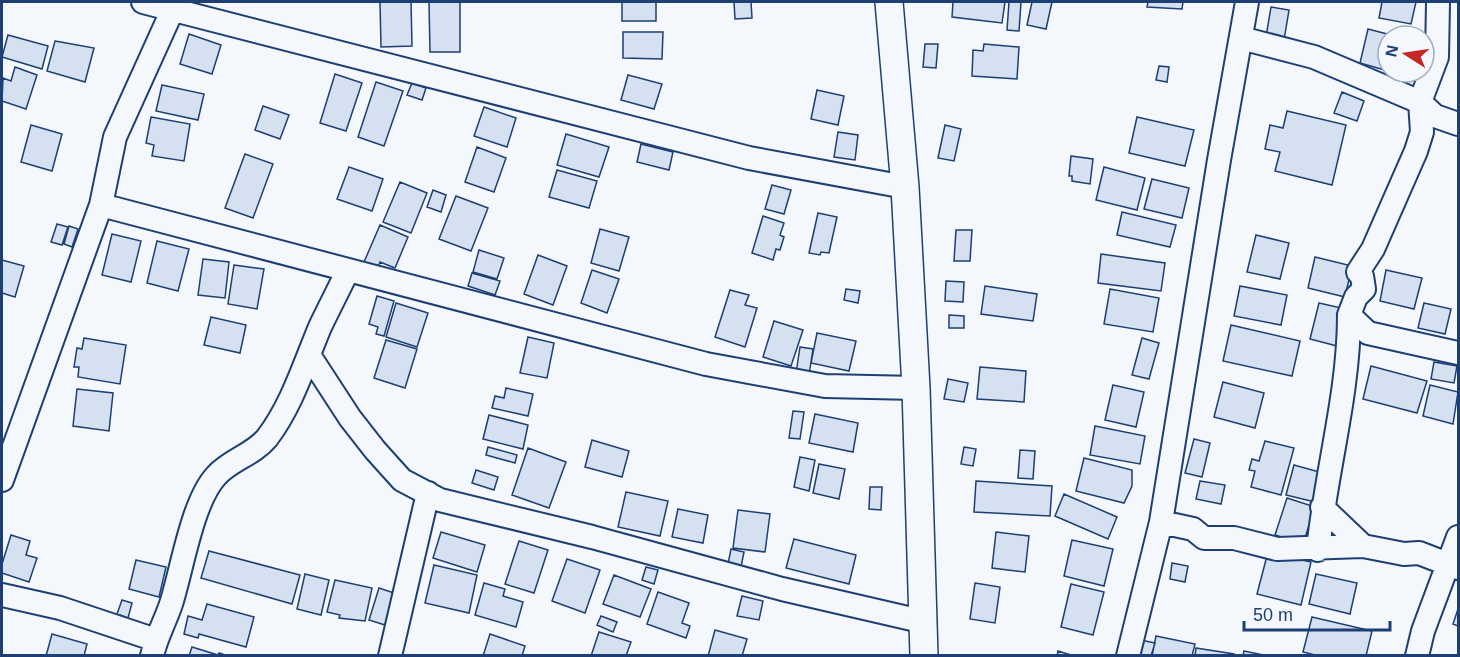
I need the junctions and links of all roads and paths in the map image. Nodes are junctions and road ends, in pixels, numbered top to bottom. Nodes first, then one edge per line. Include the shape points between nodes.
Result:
1 (143, 2) edge
2 (889, 2) edge
3 (1248, 2) edge
4 (1438, 2) edge
5 (172, 10) junction
6 (1241, 38) junction
7 (1419, 102) junction
8 (1458, 124) edge
9 (904, 187) junction
10 (101, 205) junction
11 (348, 270) junction
12 (1350, 315) junction
13 (1368, 333) junction
14 (1458, 353) edge
15 (309, 355) junction
16 (1349, 355) junction
17 (916, 388) junction
18 (2, 480) edge
19 (428, 494) junction
20 (1322, 507) junction
21 (1161, 522) junction
22 (1458, 537) edge
23 (1363, 546) junction
24 (1318, 549) junction
25 (1454, 566) edge
26 (2, 595) edge
27 (925, 622) junction
28 (154, 648) edge
29 (390, 656) edge
30 (924, 656) edge
31 (1128, 656) edge
32 (1417, 656) edge

1 - 5 street
2 - 9 main road
3 - 6 street
4 - 7 street via 1437,57
5 - 9 street via 749,158
5 - 10 street via 115,137
6 - 7 street via 1314,57
6 - 21 street
7 - 8 street via 1435,116
7 - 12 street via 1422,132 1416,151 1358,272 1364,289 1356,297
9 - 17 main road
10 - 11 street
10 - 18 street
11 - 15 street
11 - 17 street via 706,363 825,386
12 - 13 street
12 - 16 street
13 - 14 street
13 - 16 street
15 - 19 street via 375,450 402,480
15 - 28 street via 297,387 266,438 216,475 207,489
16 - 20 street
17 - 27 main road
19 - 27 street via 782,589
19 - 29 street
20 - 23 street
20 - 24 street
21 - 24 street via 1192,529 1204,538 1234,538 1277,549
21 - 31 street
22 - 25 street
23 - 24 street
23 - 25 street via 1419,553
25 - 32 street via 1423,631
26 - 28 street via 60,608
27 - 30 main road

